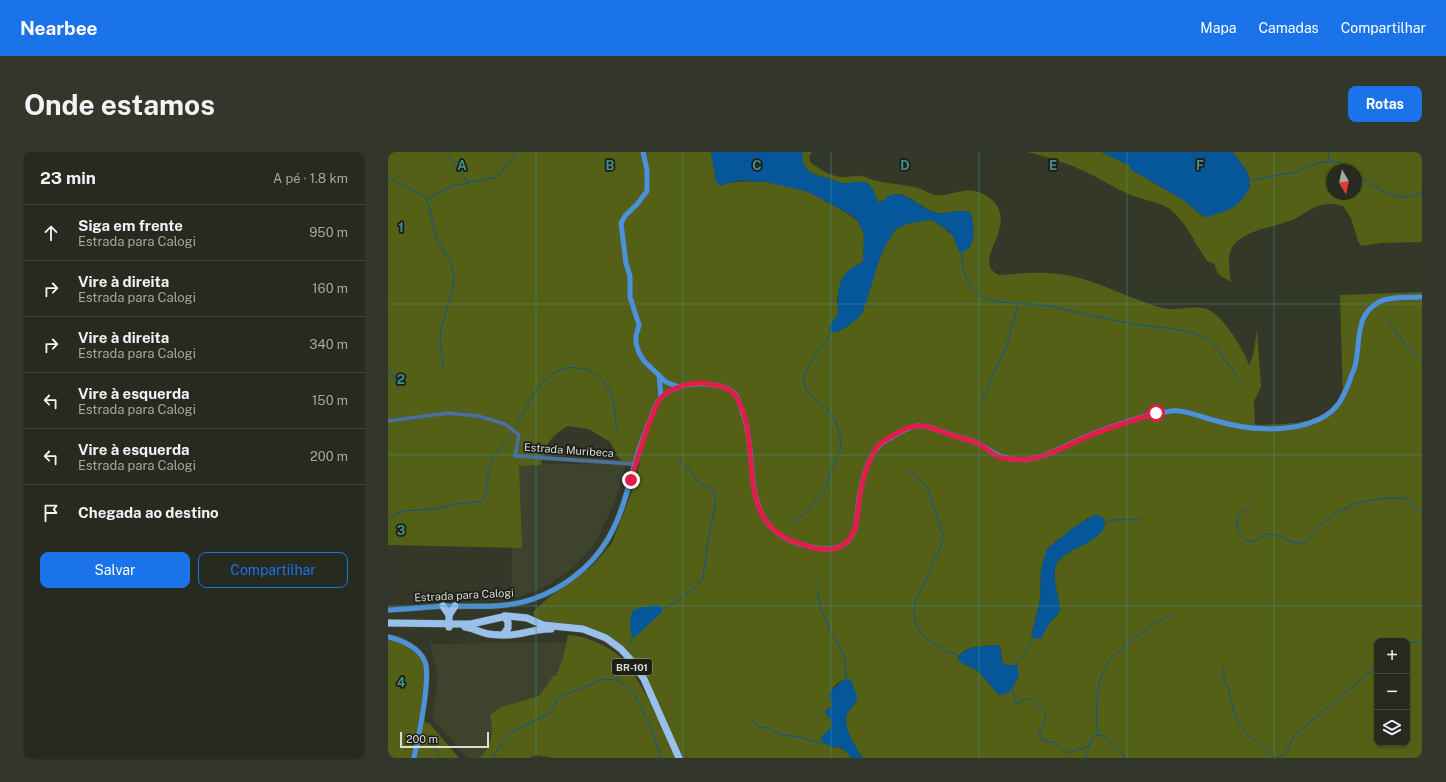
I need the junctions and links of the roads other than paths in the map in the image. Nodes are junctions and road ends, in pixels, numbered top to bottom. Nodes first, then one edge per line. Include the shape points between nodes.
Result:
1 (643, 152) edge
2 (1422, 297) edge
3 (659, 375) junction
4 (679, 387) junction
5 (661, 398) junction
6 (388, 421) edge
7 (635, 464) junction
8 (443, 606) junction
9 (455, 606) junction
10 (388, 610) edge
11 (449, 615) junction
12 (504, 616) junction
13 (388, 623) edge
14 (449, 625) junction
15 (388, 627) edge
16 (503, 635) junction
17 (388, 637) edge
18 (414, 758) edge
19 (676, 758) edge
20 (679, 758) edge

1 - 3 street via 647,170 647,192 621,223 630,276 630,297 639,325 636,343 644,361
2 - 4 street via 1383,299 1369,308 1359,327 1355,366 1340,403 1326,416 1305,426 1272,429 1230,426 1177,410 1156,413 1122,424 1053,453 1015,460 996,456 977,443 932,427 917,426 904,430 880,444 871,457 852,536 843,546 832,549 818,549 793,542 767,523 760,511 752,481 747,426 741,405 732,391 722,386 701,382
3 - 4 street via 666,382
3 - 5 street
4 - 5 street
5 - 7 street, Estrada para Calogi
6 - 7 street, Estrada Muribeca via 448,413 478,416 505,424 519,435 515,456
7 - 9 street, Estrada para Calogi via 617,520 607,540 597,555 571,578 534,599 497,606
8 - 9 street, Estrada para Calogi
8 - 10 street, Estrada para Calogi
8 - 11 highway
9 - 11 highway
11 - 14 highway
12 - 14 highway, BR-101 via 471,624
12 - 16 highway via 508,628
12 - 20 highway, BR-101 via 527,618 543,625 583,629 606,638 622,649 644,679
13 - 14 highway, BR-101
14 - 15 highway, BR-101
14 - 16 highway, BR-101
16 - 19 highway, BR-101 via 521,635 543,629 566,630 587,634 609,645 637,674
17 - 18 street via 414,648 422,656 426,666 424,707

